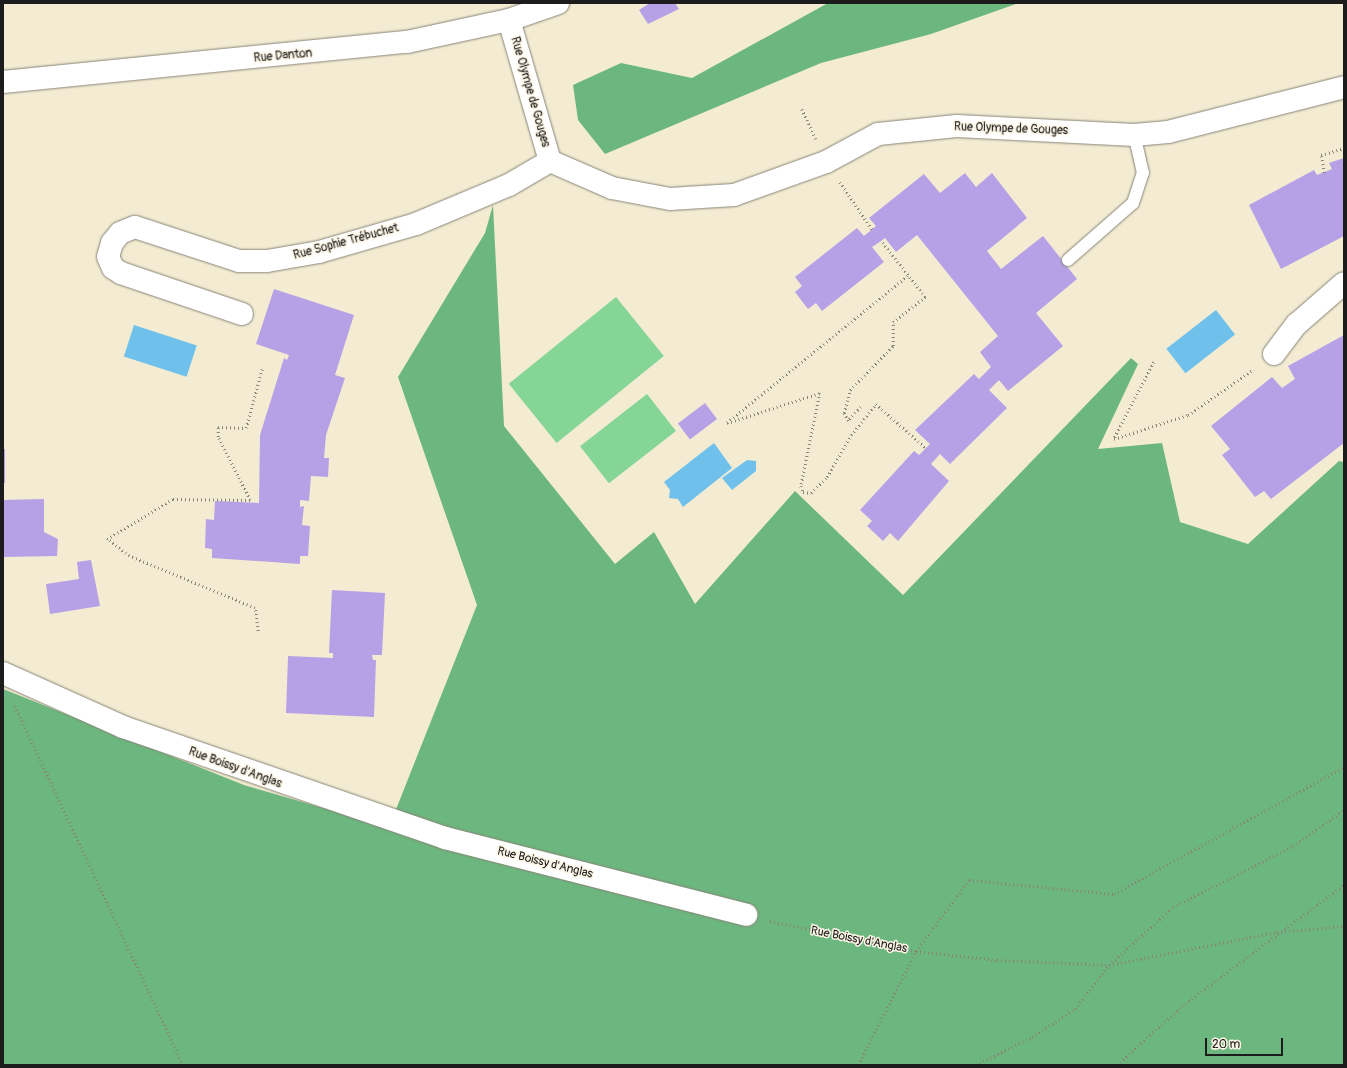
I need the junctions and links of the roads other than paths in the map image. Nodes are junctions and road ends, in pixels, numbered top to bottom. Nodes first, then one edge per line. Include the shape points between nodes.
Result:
1 (558, 3) edge
2 (509, 20) junction
3 (3, 82) edge
4 (1344, 87) edge
5 (1134, 135) junction
6 (550, 161) junction
7 (1068, 260) dead end
8 (1344, 283) edge
9 (242, 314) dead end
10 (1274, 354) road end
11 (3, 673) edge
12 (746, 915) road end

1 - 2 street, Rue Danton
2 - 3 street, Rue Danton via 407,42 332,52
2 - 6 street, Rue Olympe de Gouges
4 - 5 street, Rue Olympe de Gouges via 1210,124
5 - 6 street, Rue Olympe de Gouges via 956,126 878,134 826,162 734,195 670,199 612,188
5 - 7 lane via 1143,173 1133,203
6 - 9 street, Rue Sophie Trébuchet via 509,184 416,224 319,252 267,261 239,261 135,227 120,233 112,243 108,257 113,268 121,273
8 - 10 street via 1297,324
11 - 12 street, Rue Boissy d'Anglas via 130,729 437,836

